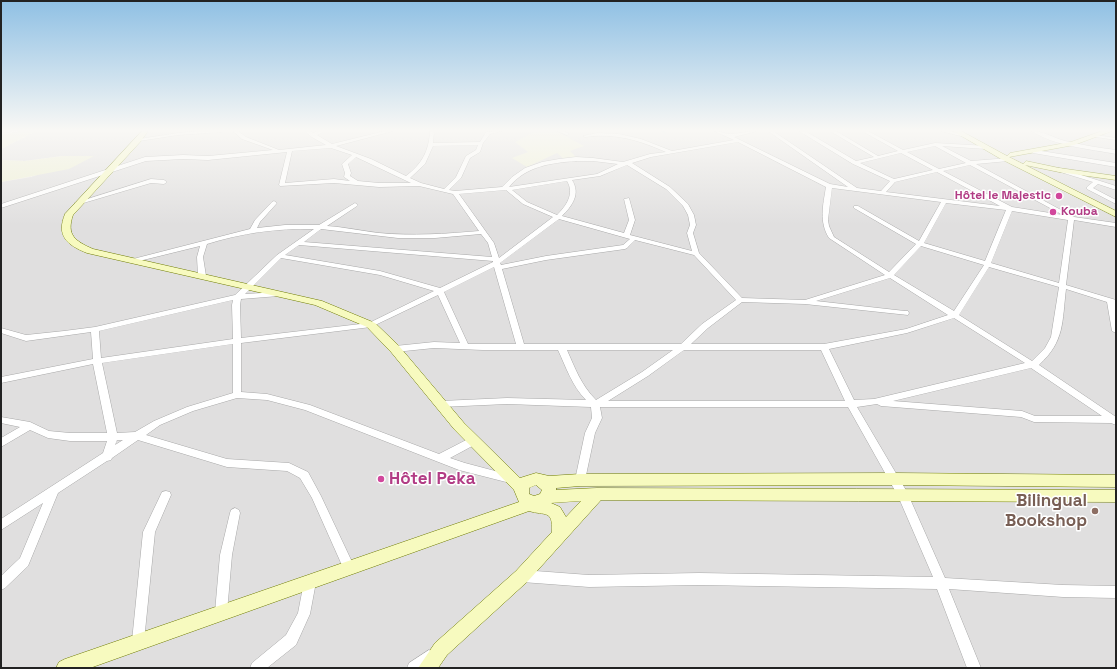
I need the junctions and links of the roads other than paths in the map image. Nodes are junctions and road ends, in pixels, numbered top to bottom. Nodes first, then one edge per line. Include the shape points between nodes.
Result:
1 (118, 162) edge
2 (136, 162) edge
3 (287, 162) edge
4 (347, 162) edge
5 (371, 162) edge
6 (424, 162) edge
7 (466, 162) edge
8 (563, 162) edge
9 (613, 162) edge
10 (632, 162) edge
11 (781, 162) edge
12 (816, 162) edge
13 (923, 162) edge
14 (975, 162) edge
15 (1018, 162) edge
16 (1024, 162) joint
17 (1099, 162) edge
18 (855, 163) edge
19 (971, 163) junction
20 (625, 164) junction
21 (1116, 165) edge
22 (110, 170) junction
23 (937, 170) junction
24 (1059, 170) junction
25 (408, 178) junction
26 (1116, 178) edge
27 (569, 179) junction
28 (893, 181) junction
29 (164, 182) dead end
30 (358, 183) junction
31 (1100, 183) junction
32 (419, 184) junction
33 (829, 186) junction
34 (1115, 188) edge
35 (506, 189) junction
36 (446, 190) junction
37 (856, 190) junction
38 (455, 193) junction
39 (882, 193) junction
40 (627, 199) dead end
41 (944, 201) junction
42 (1116, 202) edge
43 (78, 203) junction
44 (274, 203) dead end
45 (355, 205) dead end
46 (1, 206) edge
47 (856, 207) dead end
48 (1010, 209) junction
49 (1116, 209) edge
50 (1116, 214) edge
51 (558, 217) junction
52 (1072, 217) junction
53 (1116, 225) edge
54 (320, 227) junction
55 (252, 231) junction
56 (483, 232) junction
57 (626, 236) junction
58 (633, 239) junction
59 (204, 243) junction
60 (296, 243) junction
61 (920, 244) junction
62 (696, 254) junction
63 (279, 256) junction
64 (135, 260) junction
65 (497, 264) junction
66 (987, 265) junction
67 (202, 276) junction
68 (889, 276) junction
69 (249, 286) junction
70 (1063, 286) junction
71 (439, 290) junction
72 (279, 294) junction
73 (238, 297) junction
74 (740, 300) junction
75 (1113, 301) edge
76 (805, 302) junction
77 (905, 313) dead end
78 (955, 315) junction
79 (371, 325) junction
80 (96, 329) junction
81 (2, 330) edge
82 (1116, 331) edge
83 (237, 341) junction
84 (465, 346) junction
85 (521, 346) junction
86 (561, 346) junction
87 (684, 346) junction
88 (824, 347) junction
89 (395, 349) junction
90 (97, 361) junction
91 (1034, 364) junction
92 (1, 380) edge
93 (237, 395) junction
94 (874, 402) junction
95 (441, 404) junction
96 (595, 404) junction
97 (851, 404) junction
98 (1, 420) edge
99 (1115, 421) edge
100 (30, 426) junction
101 (137, 436) junction
102 (113, 437) junction
103 (473, 441) junction
104 (1, 443) edge
105 (107, 457) junction
106 (440, 458) junction
107 (894, 479) junction
108 (580, 480) junction
109 (1116, 481) edge
110 (54, 490) junction
111 (524, 490) junction
112 (597, 494) junction
113 (166, 495) dead end
114 (903, 495) junction
115 (1116, 496) edge
116 (235, 513) dead end
117 (1, 525) edge
118 (560, 533) junction
119 (349, 568) junction
120 (522, 576) junction
121 (310, 582) junction
122 (941, 583) junction
123 (1, 584) edge
124 (1116, 592) edge
125 (221, 612) junction
126 (138, 641) junction
127 (441, 649) junction
128 (65, 668) edge
129 (258, 668) edge
130 (414, 668) edge
131 (427, 668) edge
132 (974, 668) edge

1 - 22 main road
2 - 22 street
3 - 30 street via 282,185
4 - 30 street via 347,177
5 - 25 street
6 - 25 street
7 - 36 street via 458,178
8 - 35 street via 540,165 520,173 510,181
9 - 20 street
10 - 20 street
11 - 33 street
12 - 37 street
13 - 23 street
14 - 19 street
15 - 50 main road
16 - 24 main road
16 - 49 main road
17 - 21 street
18 - 28 street
19 - 23 street
19 - 52 street
20 - 27 street via 596,176
20 - 62 street via 661,182 686,206 693,226 690,233
22 - 43 main road
22 - 46 street
23 - 28 street
23 - 48 street
24 - 26 main road
24 - 31 street
25 - 32 street
27 - 35 street
27 - 51 street via 574,189 572,200
28 - 39 street
29 - 43 street via 151,181
30 - 32 street
31 - 34 street
31 - 42 street via 1089,188
32 - 36 street
33 - 37 street
33 - 68 street via 825,218 827,231 832,238
35 - 38 street
35 - 51 street via 534,207
36 - 38 street
37 - 39 street
38 - 56 street
39 - 41 street
40 - 57 street via 632,220
41 - 48 street
41 - 61 street
43 - 64 main road via 64,224 66,235 90,251
44 - 55 street via 257,221
45 - 54 street
47 - 61 street
48 - 52 street
48 - 66 street
51 - 57 street
51 - 65 street
52 - 53 street
52 - 70 street
54 - 55 street
54 - 56 street via 376,235 458,235
54 - 60 street
55 - 59 street
56 - 65 street via 490,243
57 - 58 street
58 - 62 street
58 - 65 street via 625,247
59 - 64 street
59 - 67 street via 200,257
60 - 63 street
60 - 65 street
61 - 66 street
61 - 68 street
62 - 74 street
63 - 69 street
63 - 71 street via 381,273
64 - 67 main road
65 - 71 street
65 - 85 street
66 - 70 street
66 - 78 street
67 - 69 main road
68 - 76 street
68 - 78 street
69 - 72 main road
69 - 73 street
70 - 75 street
70 - 91 street via 1054,343
71 - 79 street
71 - 84 street
72 - 73 street
72 - 79 main road via 318,303
73 - 80 street
73 - 83 street
74 - 76 street
74 - 87 street via 705,326
75 - 82 street
76 - 77 street
78 - 88 street via 907,331
78 - 91 street
79 - 83 street
79 - 89 main road
80 - 81 street via 35,338 17,336
80 - 90 street
83 - 90 street
83 - 93 street
84 - 85 street
84 - 89 street via 434,345
85 - 86 street
86 - 87 street
86 - 96 street via 574,377
87 - 88 street
87 - 96 street via 645,374
88 - 97 street
89 - 95 main road
90 - 92 street
90 - 102 street
91 - 94 street
91 - 99 street
93 - 101 street via 190,409 157,423
93 - 106 street via 267,397 307,407
94 - 97 street
94 - 99 street via 1022,414 1034,419
95 - 96 street via 507,401
95 - 103 main road
96 - 97 street
96 - 108 street via 597,418 590,433
97 - 107 street
98 - 100 street
100 - 102 street via 48,434 70,437
100 - 104 street
101 - 102 street
101 - 105 street
101 - 119 street via 226,463 290,467 298,470 304,475 316,496
102 - 105 street
103 - 106 street
103 - 111 main road
105 - 110 street
106 - 111 street
107 - 108 main road
107 - 109 main road
107 - 114 street
108 - 111 main road via 544,482 549,489
110 - 117 street
110 - 123 street via 24,562
111 - 112 main road
111 - 118 main road via 558,515
111 - 119 main road via 500,516
112 - 114 main road
112 - 118 main road
113 - 126 street via 149,532
114 - 115 main road
114 - 122 street
116 - 125 street via 226,555
118 - 120 main road
119 - 121 main road
120 - 122 street via 589,581 699,579
120 - 127 main road
121 - 125 main road
121 - 129 street via 304,614 291,640
122 - 124 street
122 - 132 street
125 - 126 main road
126 - 128 main road
127 - 130 street
127 - 131 main road

